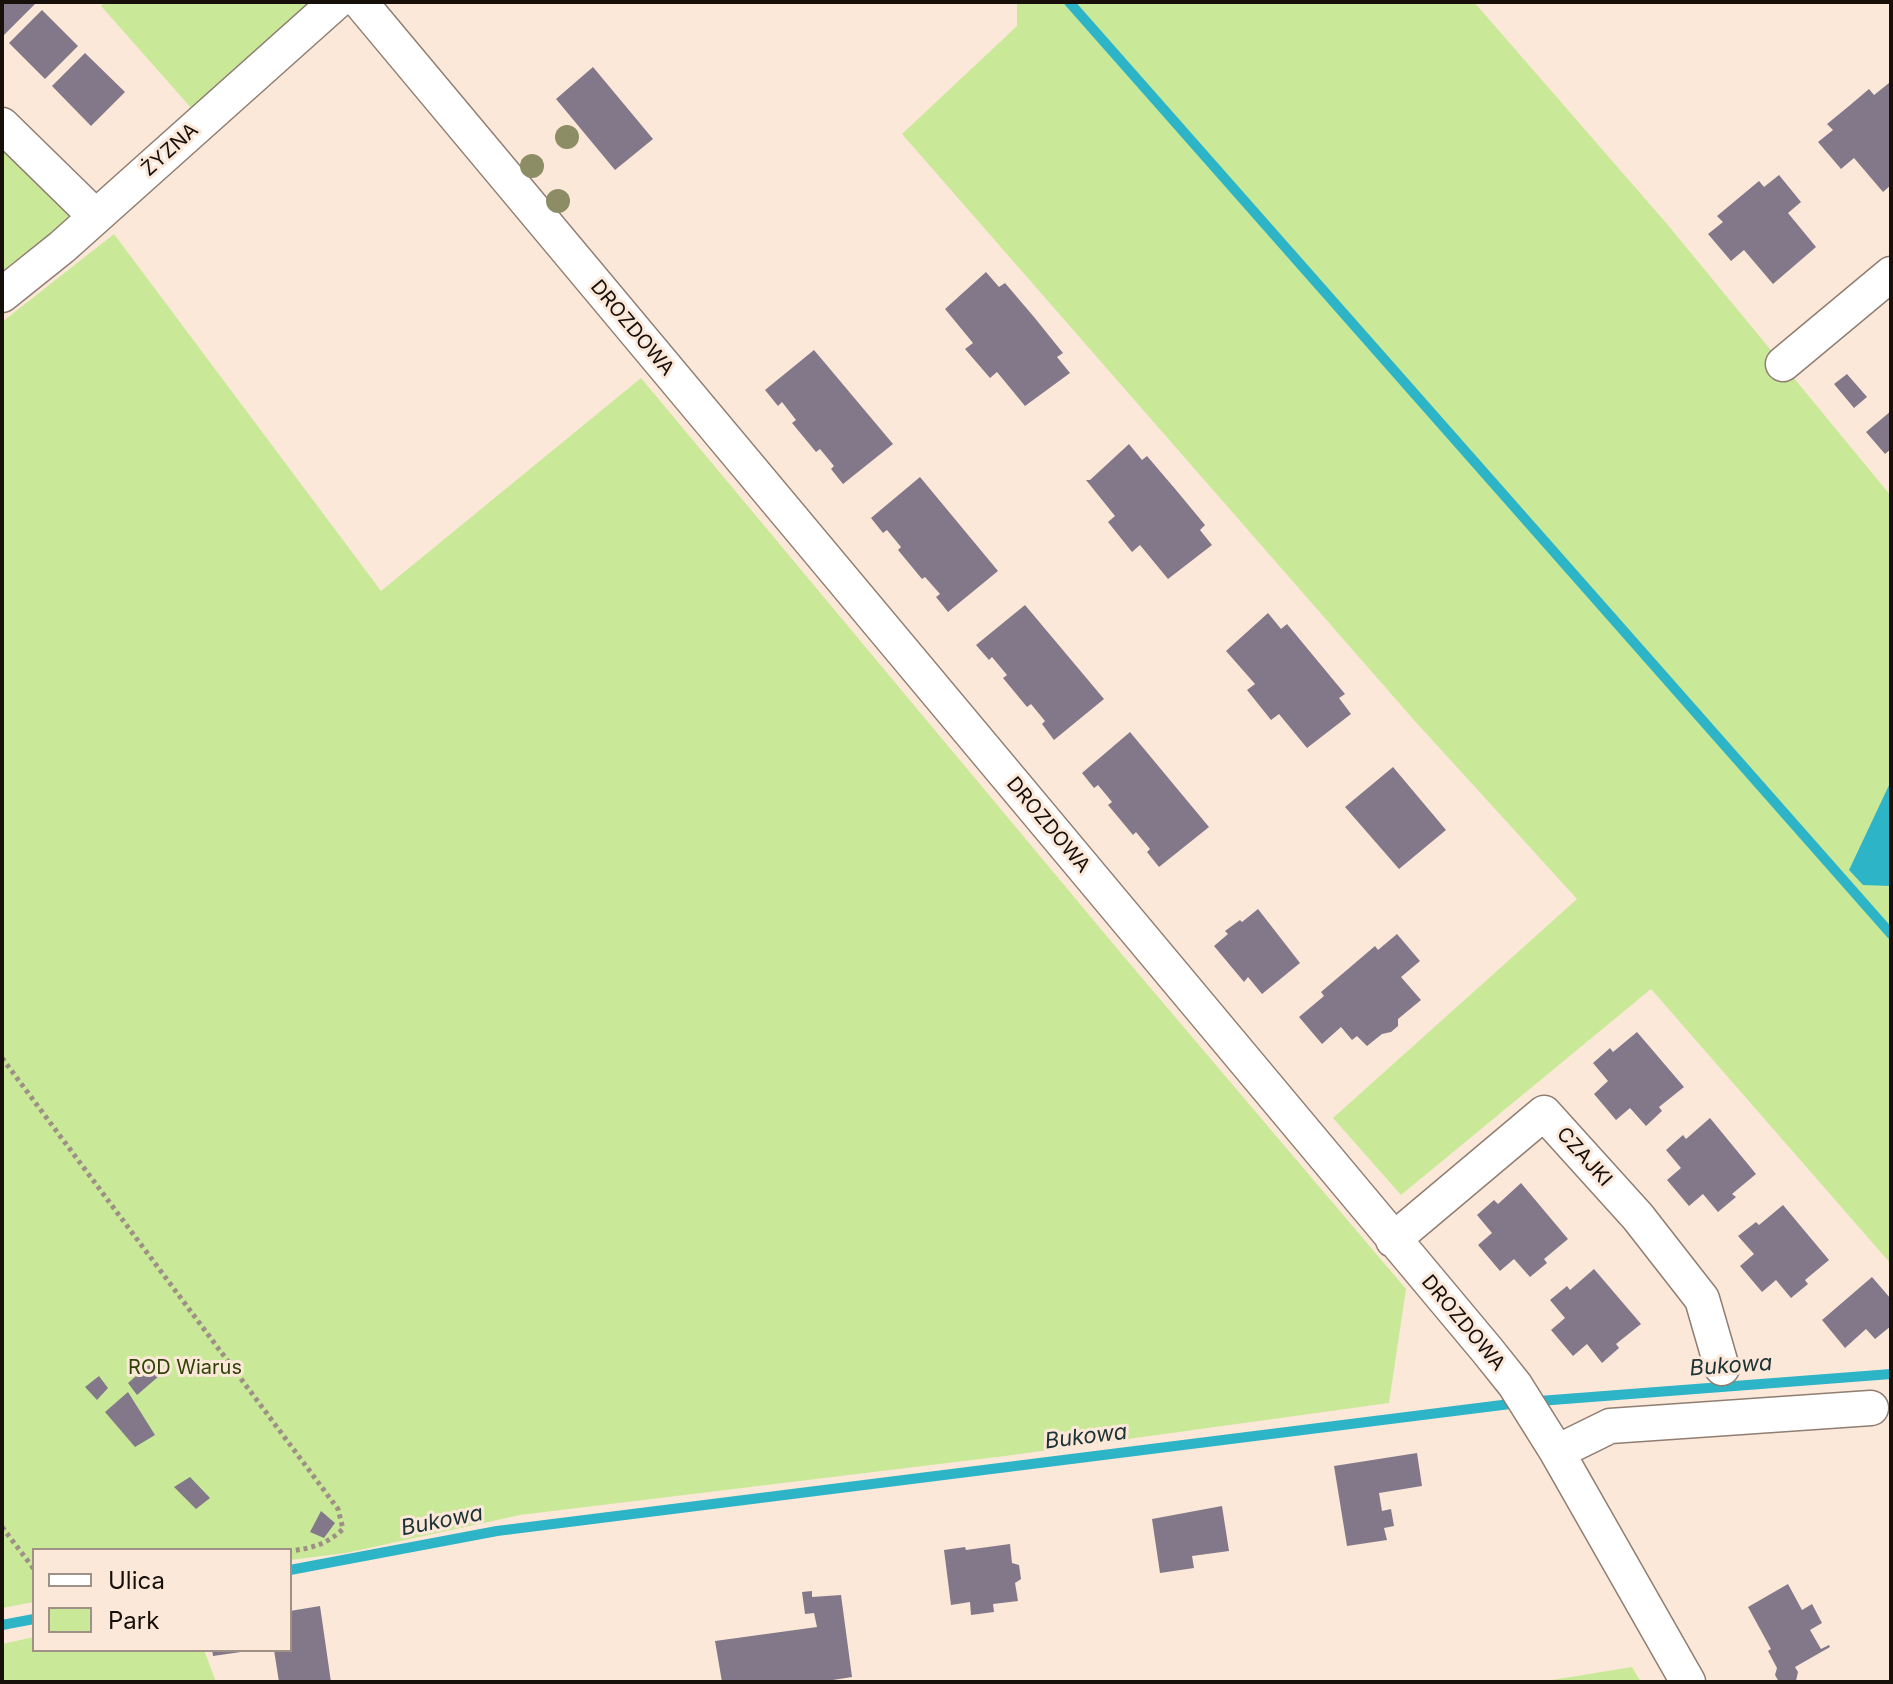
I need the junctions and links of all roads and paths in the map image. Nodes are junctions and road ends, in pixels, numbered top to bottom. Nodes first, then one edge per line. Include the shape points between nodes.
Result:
1 (336, 2) edge
2 (360, 2) edge
3 (2, 125) edge
4 (95, 216) junction
5 (1891, 274) edge
6 (2, 295) edge
7 (1783, 364) dead end
8 (2, 1058) edge
9 (1393, 1240) junction
10 (1722, 1368) dead end
11 (1871, 1408) dead end
12 (1557, 1452) junction
13 (2, 1527) edge
14 (292, 1551) edge
15 (32, 1566) edge
16 (1688, 1682) edge

1 - 4 street, ŻYZNA
2 - 9 street, DROZDOWA
3 - 4 street
4 - 6 street, ŻYZNA
5 - 7 street
8 - 14 path via 338,1509 343,1529 331,1541
9 - 10 street, CZAJKI via 1544,1113 1638,1217 1702,1299
9 - 12 street, DROZDOWA via 1515,1385
11 - 12 street via 1610,1426
12 - 16 street, DROZDOWA
13 - 15 path

